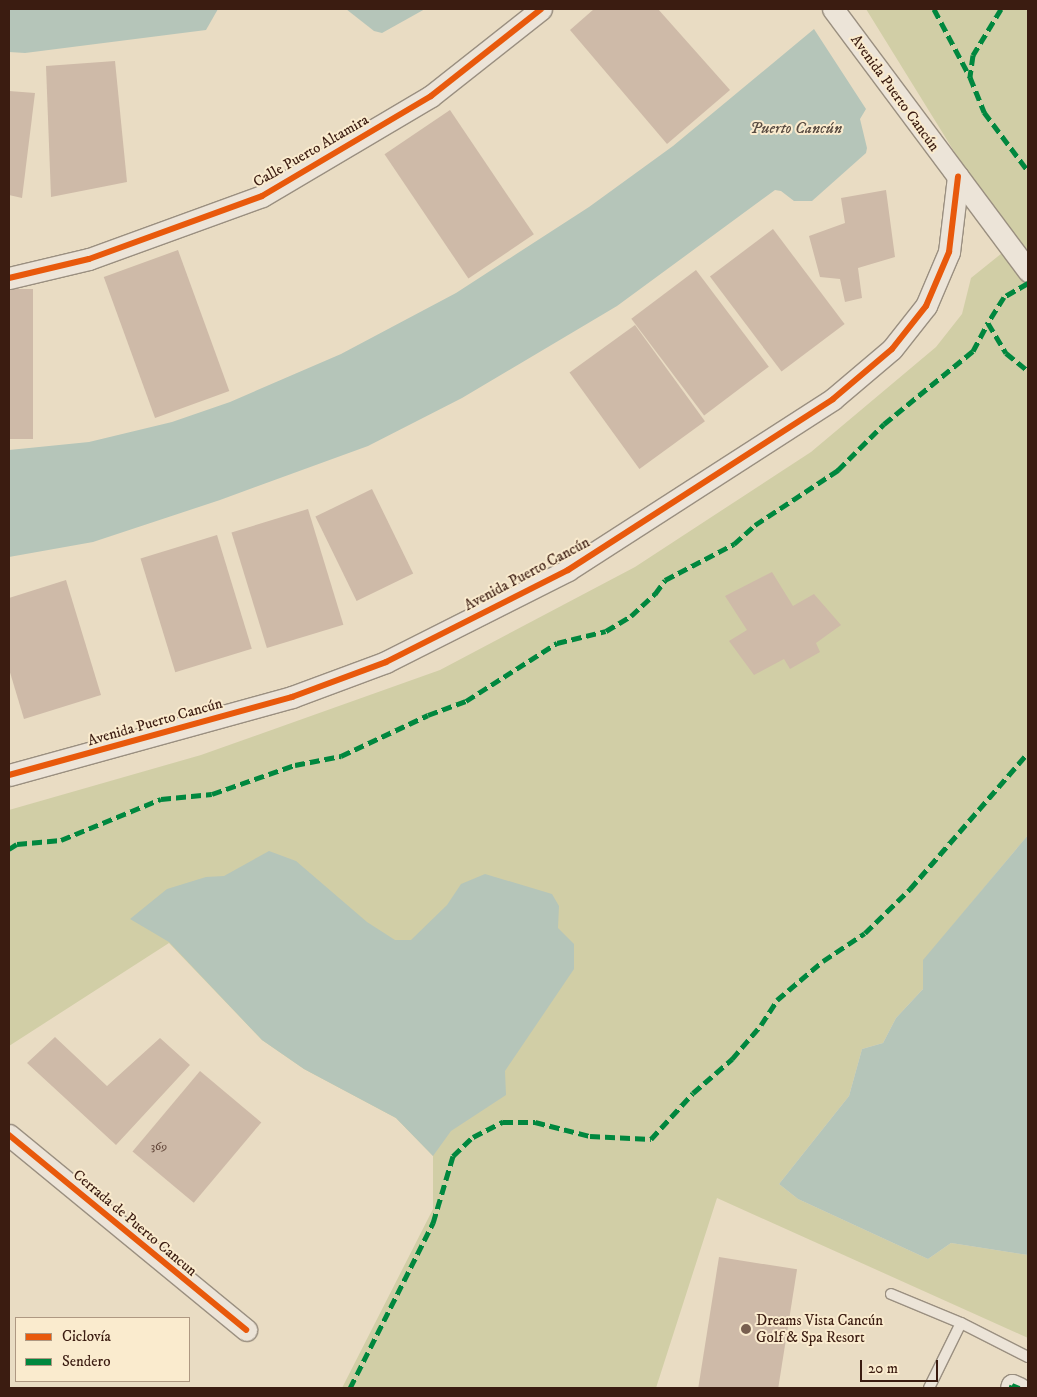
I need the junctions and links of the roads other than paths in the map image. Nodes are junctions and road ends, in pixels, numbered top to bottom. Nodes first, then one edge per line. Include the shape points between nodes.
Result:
1 (541, 9) edge
2 (833, 9) edge
3 (958, 177) junction
4 (1028, 271) edge
5 (9, 278) edge
6 (9, 775) edge
7 (9, 1135) edge
8 (891, 1294) dead end
9 (961, 1323) junction
10 (246, 1330) dead end
11 (1028, 1357) edge
12 (929, 1388) edge
13 (1011, 1388) edge
14 (1019, 1388) edge

1 - 5 street, Calle Puerto Altamira via 430,96 262,196 90,259
2 - 3 street, Avenida Puerto Cancún
3 - 4 street, Avenida Puerto Cancún
3 - 6 street, Avenida Puerto Cancún via 949,252 926,306 892,349 833,399 568,570 386,662 292,697
7 - 10 street, Cerrada de Puerto Cancun
8 - 9 lane
9 - 11 lane
9 - 12 lane
13 - 14 street via 1012,1385

